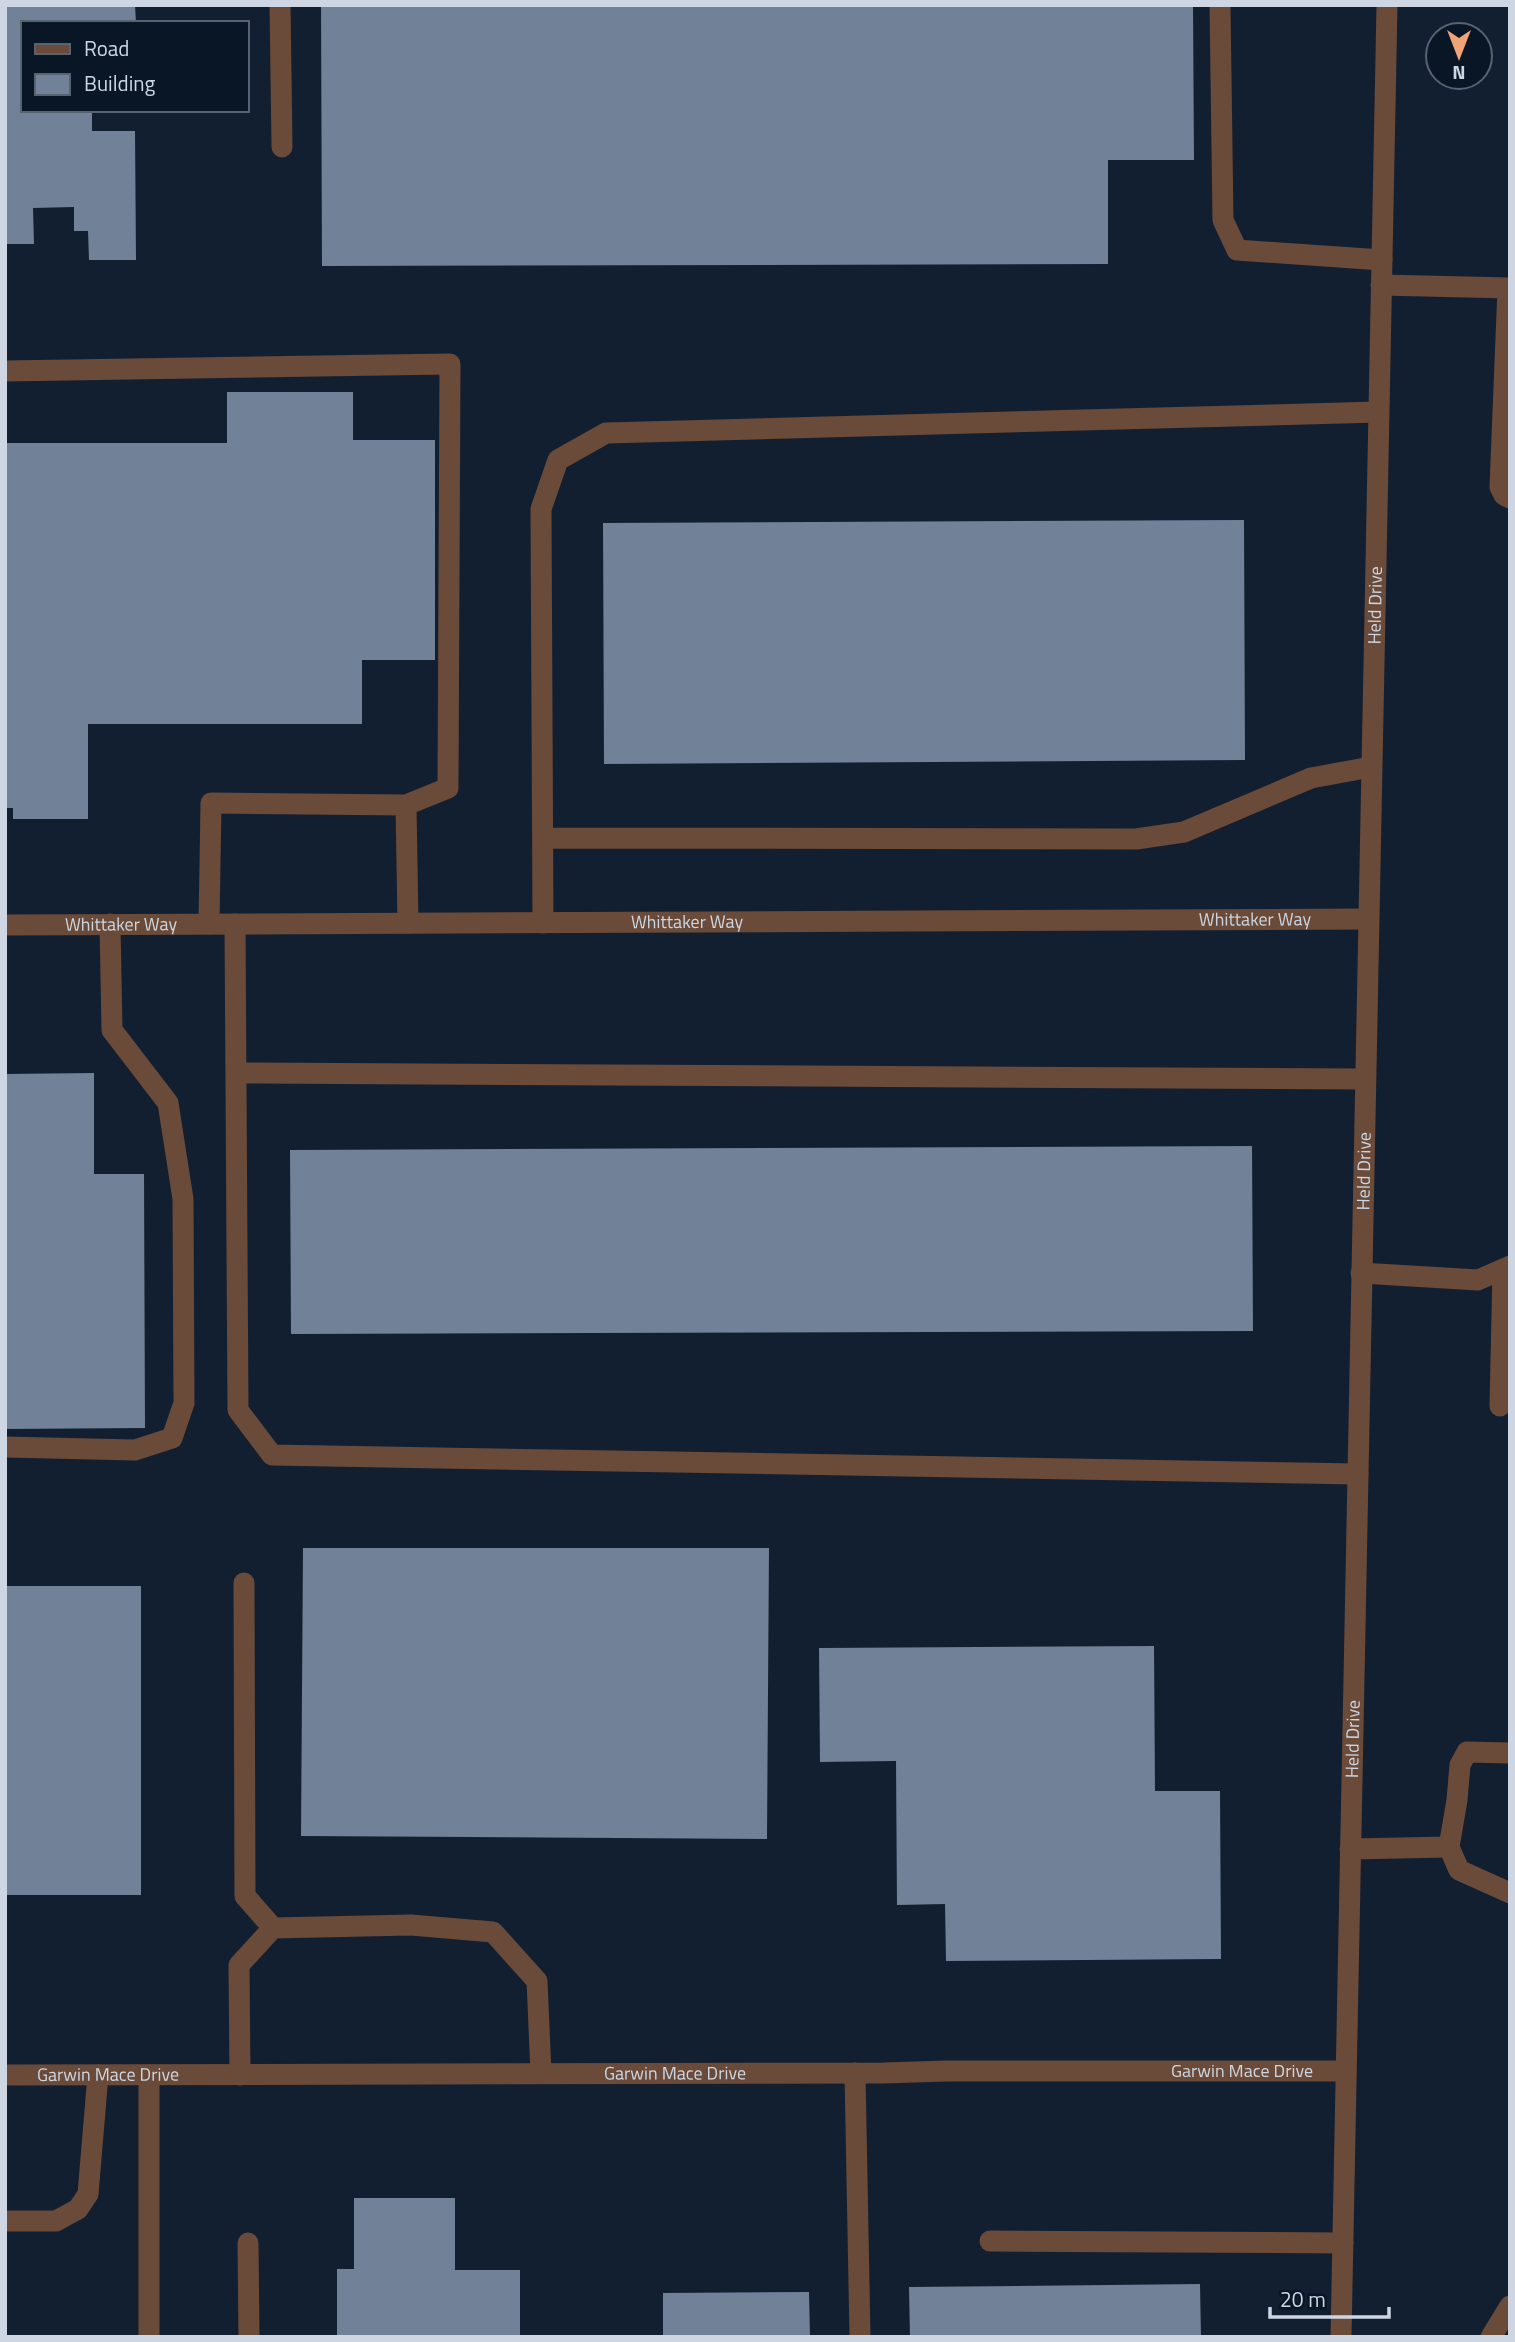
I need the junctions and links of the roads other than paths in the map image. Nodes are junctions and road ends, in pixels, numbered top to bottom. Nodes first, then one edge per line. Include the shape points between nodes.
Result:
1 (280, 5) edge
2 (1220, 5) edge
3 (1387, 5) edge
4 (282, 146) dead end
5 (1382, 260) junction
6 (1381, 285) junction
7 (1509, 288) edge
8 (5, 370) edge
9 (1378, 412) junction
10 (1510, 498) edge
11 (1371, 767) junction
12 (406, 805) junction
13 (543, 838) junction
14 (1368, 919) junction
15 (408, 923) junction
16 (543, 923) junction
17 (5, 925) edge
18 (110, 925) junction
19 (209, 925) junction
20 (235, 925) junction
21 (236, 1073) junction
22 (1365, 1079) junction
23 (1506, 1267) edge
24 (1361, 1273) junction
25 (1500, 1406) dead end
26 (5, 1447) edge
27 (1357, 1474) junction
28 (244, 1583) dead end
29 (1510, 1754) edge
30 (1449, 1847) junction
31 (1350, 1849) junction
32 (1510, 1894) edge
33 (273, 1928) junction
34 (1346, 2071) junction
35 (541, 2073) junction
36 (855, 2073) junction
37 (5, 2074) edge
38 (98, 2075) junction
39 (149, 2075) junction
40 (240, 2075) junction
41 (5, 2221) edge
42 (990, 2241) dead end
43 (248, 2243) dead end
44 (1343, 2243) junction
45 (1510, 2306) edge
46 (149, 2337) edge
47 (248, 2337) edge
48 (860, 2337) edge
49 (1341, 2337) edge
50 (1491, 2337) edge

1 - 4 street
2 - 5 street via 1223,220 1237,250
3 - 5 street, Held Drive
5 - 6 street, Held Drive
6 - 7 street
6 - 9 street, Held Drive
7 - 10 street via 1500,487
8 - 12 street via 450,364 448,788
9 - 11 street, Held Drive
9 - 13 street via 606,433 558,460 541,509
11 - 13 street via 1311,778 1184,832 1136,839
11 - 14 street, Held Drive
12 - 15 street
12 - 19 street via 211,803
13 - 16 street
14 - 16 street, Whittaker Way
14 - 22 street, Held Drive
15 - 16 street, Whittaker Way
15 - 20 street, Whittaker Way
17 - 18 street, Whittaker Way
18 - 19 street, Whittaker Way
18 - 26 street via 112,1030 168,1103 179,1171 184,1403 172,1438 135,1450
19 - 20 street, Whittaker Way
20 - 21 street
21 - 22 street
21 - 27 street via 238,1410 272,1455
22 - 24 street, Held Drive
23 - 24 street via 1478,1280
23 - 25 street
24 - 27 street, Held Drive
27 - 31 street, Held Drive
28 - 33 street via 245,1896
29 - 30 street via 1468,1752 1460,1765
30 - 31 street
30 - 32 street via 1459,1870
31 - 34 street, Held Drive
33 - 35 street via 411,1925 493,1932 537,1980
33 - 40 street via 239,1965
34 - 36 street, Garwin Mace Drive
34 - 44 street, Held Drive
35 - 36 street, Garwin Mace Drive
35 - 40 street, Garwin Mace Drive
36 - 48 street
37 - 38 street, Garwin Mace Drive
38 - 39 street, Garwin Mace Drive
38 - 41 street via 88,2194 79,2209 56,2221
39 - 40 street, Garwin Mace Drive
39 - 46 street
42 - 44 street
43 - 47 street
44 - 49 street, Held Drive
45 - 50 street

